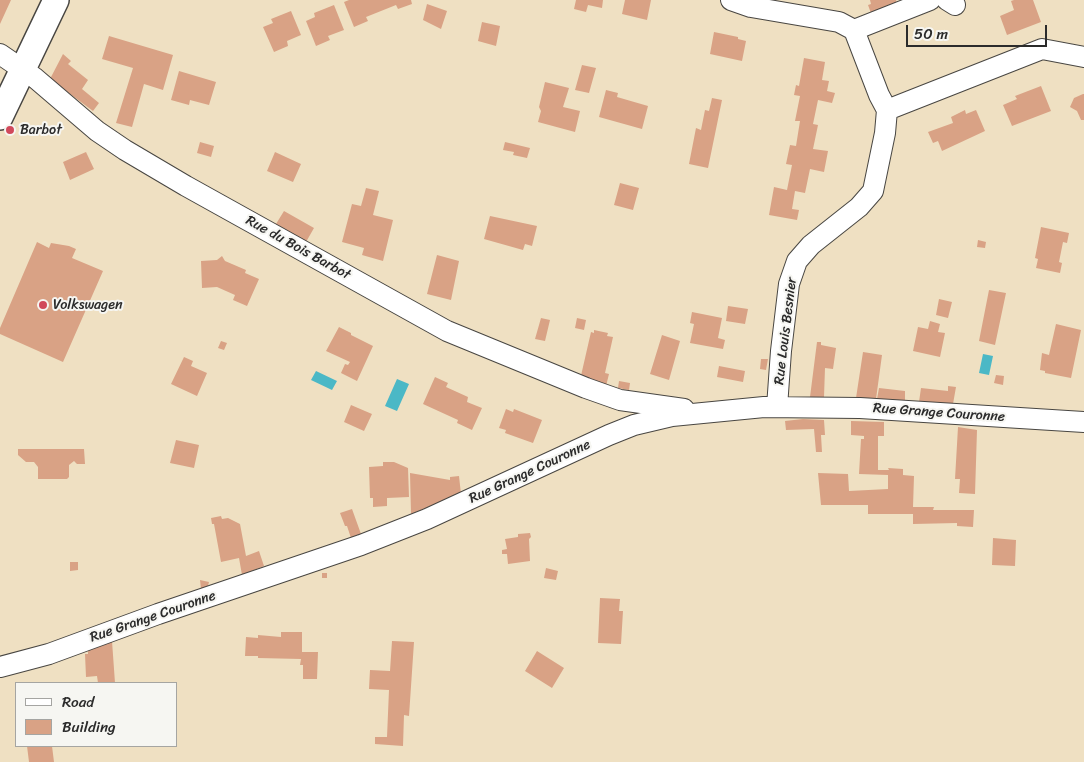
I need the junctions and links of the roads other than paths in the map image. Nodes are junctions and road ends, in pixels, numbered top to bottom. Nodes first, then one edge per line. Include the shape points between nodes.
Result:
1 (56, 0) edge
2 (731, 0) edge
3 (930, 0) edge
4 (854, 30) junction
5 (0, 54) edge
6 (1084, 57) edge
7 (24, 70) junction
8 (887, 110) junction
9 (0, 117) edge
10 (620, 400) junction
11 (777, 407) junction
12 (704, 412) junction
13 (1084, 422) edge
14 (634, 425) junction
15 (0, 667) edge

1 - 7 street
2 - 4 street via 751,7 839,22
3 - 4 street
4 - 8 street
5 - 7 street, Rue du Bois Barbot
6 - 8 street via 1042,49
7 - 9 street
7 - 10 street, Rue du Bois Barbot via 125,150 438,326
8 - 11 street, Rue Louis Besnier via 873,191 797,261 789,284
10 - 12 street, Rue du Bois Barbot
10 - 14 street
11 - 12 street, Rue Grange Couronne
11 - 13 street, Rue Grange Couronne via 860,408
12 - 14 street, Rue Grange Couronne
14 - 15 street, Rue Grange Couronne via 427,519 361,545 49,654

